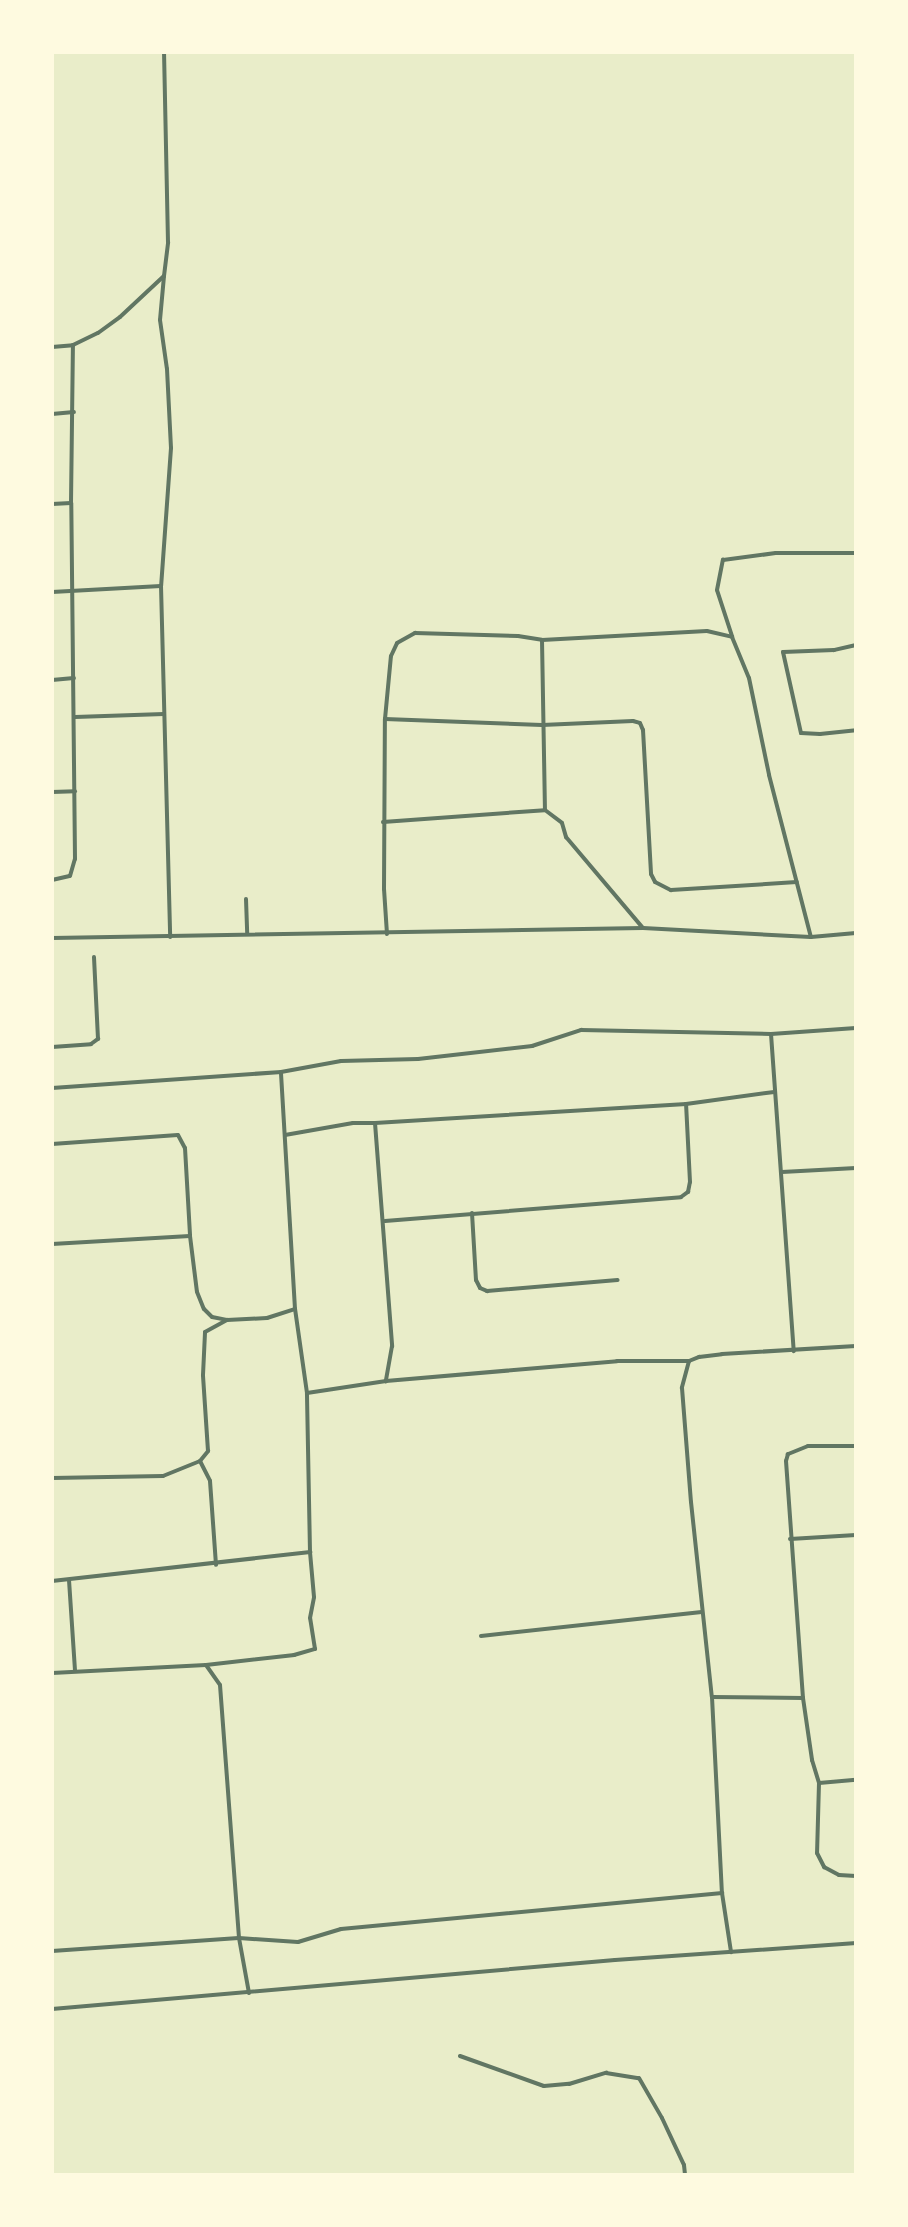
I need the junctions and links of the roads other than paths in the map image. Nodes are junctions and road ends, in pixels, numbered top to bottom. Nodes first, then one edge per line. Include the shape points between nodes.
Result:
1 (164, 52) edge
2 (164, 276) junction
3 (73, 345) junction
4 (52, 347) edge
5 (74, 412) junction
6 (52, 414) edge
7 (71, 503) junction
8 (52, 504) edge
9 (855, 553) edge
10 (161, 586) junction
11 (72, 590) junction
12 (52, 592) edge
13 (732, 637) junction
14 (542, 640) junction
15 (855, 645) edge
16 (74, 678) junction
17 (52, 680) edge
18 (164, 714) junction
19 (75, 717) junction
20 (385, 719) junction
21 (542, 725) junction
22 (855, 730) edge
23 (75, 791) junction
24 (52, 792) edge
25 (545, 810) junction
26 (383, 822) junction
27 (52, 880) edge
28 (797, 882) junction
29 (246, 899) dead end
30 (643, 928) junction
31 (855, 933) edge
32 (247, 934) junction
33 (387, 934) junction
34 (170, 937) junction
35 (811, 937) junction
36 (52, 938) edge
37 (94, 957) dead end
38 (855, 1028) edge
39 (771, 1034) junction
40 (52, 1047) edge
41 (282, 1072) junction
42 (52, 1088) edge
43 (774, 1092) junction
44 (686, 1104) junction
45 (375, 1123) junction
46 (285, 1135) junction
47 (52, 1144) edge
48 (855, 1168) edge
49 (782, 1172) junction
50 (472, 1213) junction
51 (385, 1221) junction
52 (190, 1236) junction
53 (52, 1244) edge
54 (618, 1280) dead end
55 (295, 1309) junction
56 (227, 1320) junction
57 (855, 1346) edge
58 (794, 1351) junction
59 (689, 1361) junction
60 (386, 1381) junction
61 (307, 1392) junction
62 (855, 1446) edge
63 (200, 1461) junction
64 (52, 1478) edge
65 (855, 1534) edge
66 (790, 1539) junction
67 (310, 1552) junction
68 (216, 1565) junction
69 (69, 1580) junction
70 (52, 1581) edge
71 (702, 1612) junction
72 (481, 1636) dead end
73 (206, 1665) junction
74 (75, 1671) junction
75 (52, 1673) edge
76 (712, 1697) junction
77 (803, 1698) junction
78 (855, 1780) edge
79 (819, 1783) junction
80 (855, 1876) edge
81 (722, 1893) junction
82 (239, 1938) junction
83 (855, 1943) edge
84 (52, 1952) edge
85 (731, 1952) junction
86 (249, 1993) junction
87 (52, 2009) edge
88 (460, 2056) dead end
89 (685, 2175) edge

1 - 2 street via 168,242
2 - 3 street via 120,317
2 - 10 street via 160,320 171,448
3 - 4 street
3 - 5 street
5 - 6 street
5 - 7 street
7 - 8 street
7 - 11 street
9 - 13 street via 776,553 723,560 717,590
10 - 11 street
10 - 18 street
11 - 12 street
11 - 16 street
13 - 14 street via 707,631
13 - 28 street via 748,678
14 - 20 street via 415,633 404,637 392,656
14 - 21 street
15 - 22 street via 783,652 801,733
16 - 17 street
16 - 19 street
18 - 19 street
18 - 34 street
19 - 23 street
20 - 21 street
20 - 26 street
21 - 25 street
21 - 28 street via 639,723 643,729 651,874 661,888 689,890
23 - 24 street
23 - 27 street via 74,867 70,876
25 - 26 street
25 - 30 street via 562,823 566,837
26 - 33 street
28 - 35 street
29 - 32 street
30 - 33 street
30 - 35 street
31 - 35 street
32 - 33 street
32 - 34 street
34 - 36 street
37 - 40 street via 98,1039 91,1044
38 - 39 street
39 - 41 street via 581,1030 532,1046 418,1059 341,1061
39 - 43 street
41 - 42 street
41 - 46 street
43 - 44 street
43 - 49 street
44 - 45 street
44 - 50 street via 690,1182 688,1192 681,1197
45 - 46 street
45 - 51 street
46 - 55 street
47 - 52 street via 178,1135 185,1148
48 - 49 street
49 - 58 street
50 - 51 street
50 - 54 street via 476,1280 480,1288 487,1291
51 - 60 street via 392,1346
52 - 53 street
52 - 56 street via 197,1292 204,1309 212,1317
55 - 56 street via 267,1318
55 - 61 street
56 - 63 street via 205,1332 208,1451
57 - 58 street
58 - 59 street via 723,1354
59 - 60 street via 617,1361
59 - 71 street via 682,1388
60 - 61 street
61 - 67 street
62 - 66 street via 808,1446 788,1454
63 - 64 street via 163,1476
63 - 68 street via 210,1481
65 - 66 street
66 - 77 street
67 - 68 street
67 - 73 street via 314,1597 310,1618 315,1649
68 - 69 street
69 - 70 street
69 - 74 street
71 - 72 street
71 - 76 street
73 - 74 street
73 - 82 street via 220,1685
74 - 75 street
76 - 77 street
76 - 81 street
77 - 79 street
78 - 79 street
79 - 80 street via 817,1853 824,1867 839,1875
81 - 82 street via 341,1929 298,1942
81 - 85 street
82 - 84 street
82 - 86 street
83 - 85 street
85 - 86 street
86 - 87 street
88 - 89 street via 544,2086 569,2084 606,2073 639,2078 662,2118

